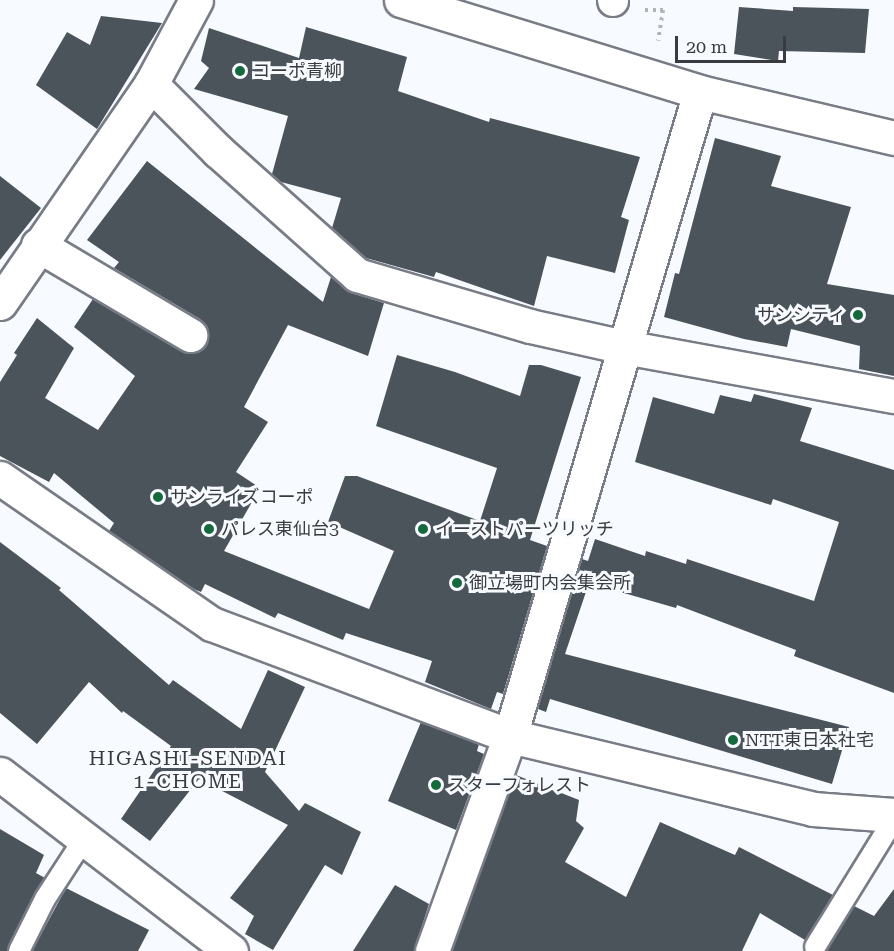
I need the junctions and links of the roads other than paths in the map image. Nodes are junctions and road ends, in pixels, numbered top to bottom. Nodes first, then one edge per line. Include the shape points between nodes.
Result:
1 (196, 0) edge
2 (401, 0) edge
3 (151, 84) junction
4 (700, 92) junction
5 (894, 138) edge
6 (38, 245) junction
7 (0, 303) edge
8 (189, 334) dead end
9 (624, 347) junction
10 (894, 396) edge
11 (0, 478) edge
12 (510, 736) junction
13 (0, 774) edge
14 (894, 817) edge
15 (84, 839) junction
16 (815, 948) dead end
17 (18, 951) edge
18 (231, 951) edge
19 (432, 951) edge

1 - 3 street
2 - 4 street
3 - 6 street
3 - 9 street via 218,151 357,275 530,327
4 - 5 street
4 - 9 street
6 - 7 street
6 - 8 street
9 - 10 street
9 - 12 street
11 - 12 street via 212,624
12 - 14 street via 813,809
12 - 19 street
13 - 15 street
14 - 16 lane
15 - 17 lane via 45,899
15 - 18 street

